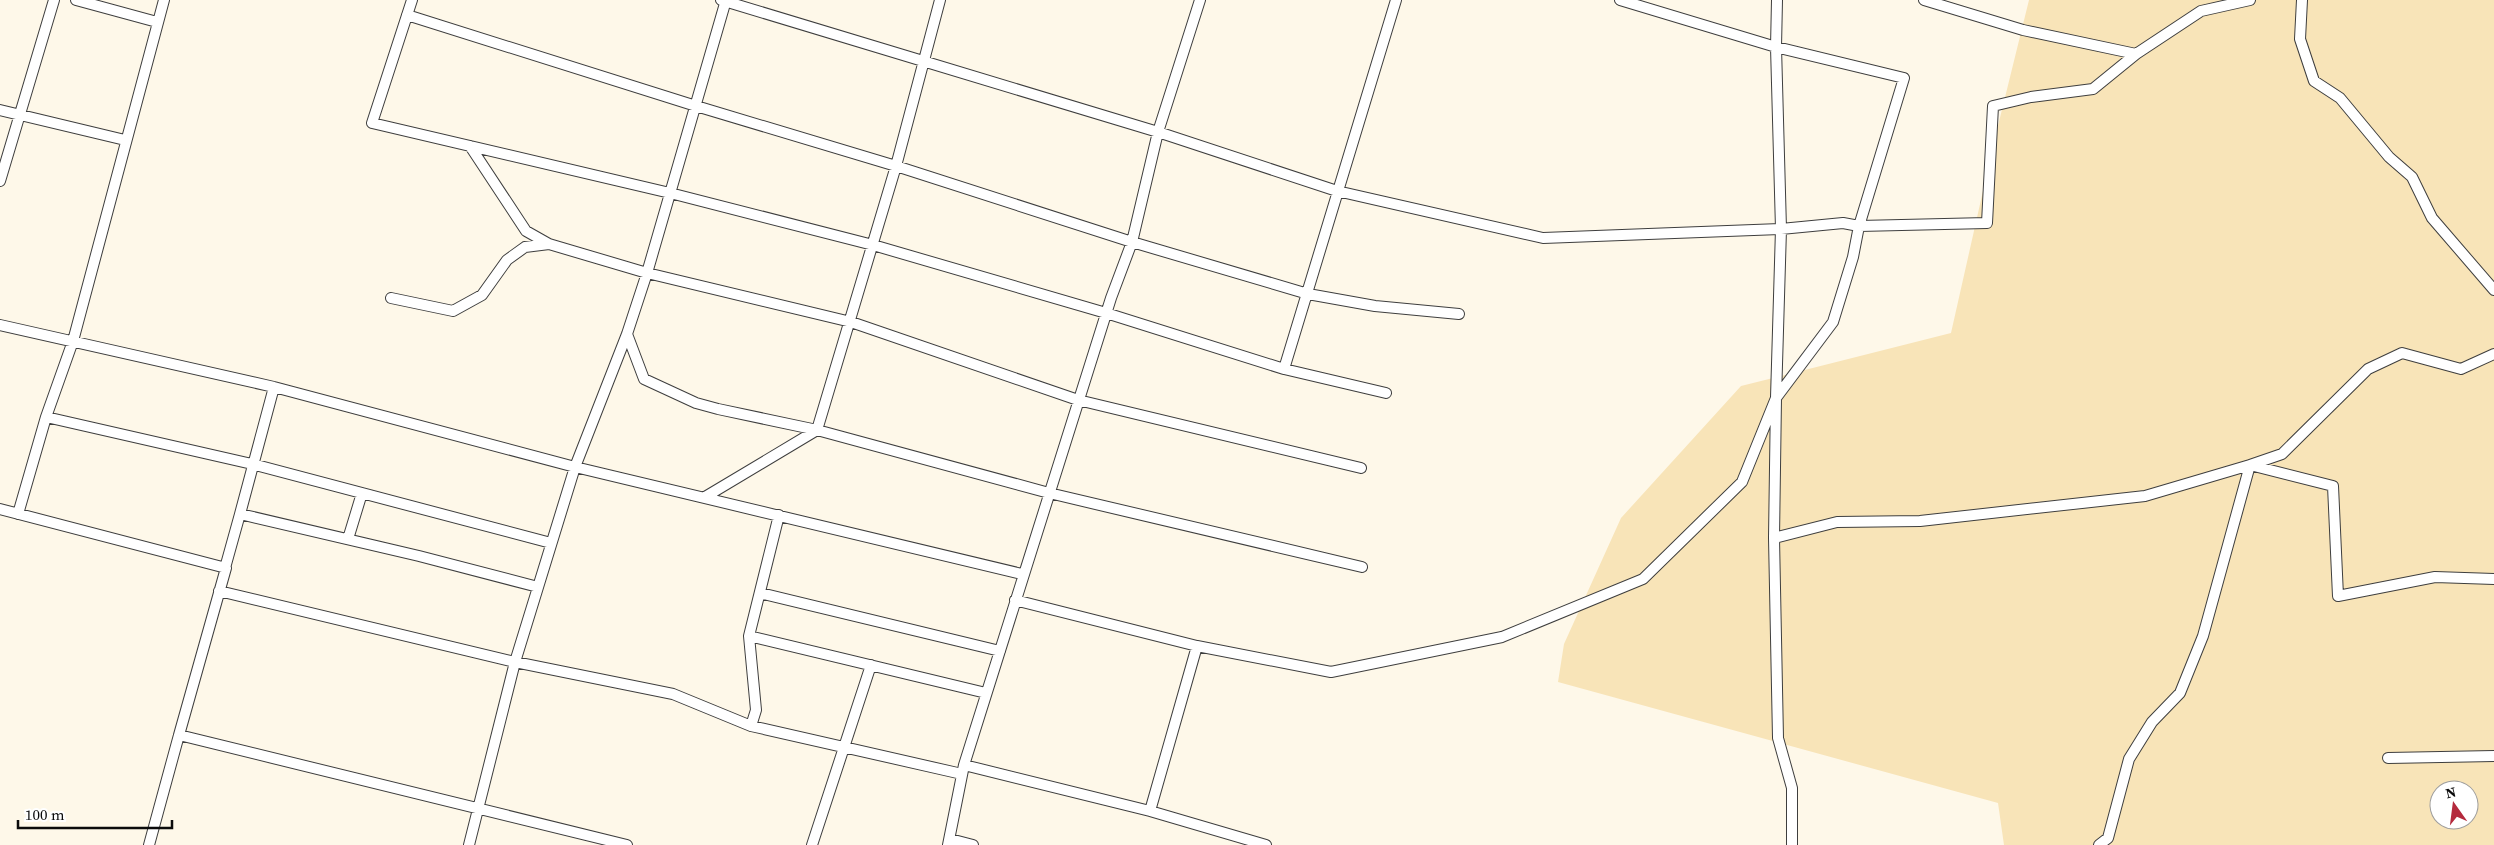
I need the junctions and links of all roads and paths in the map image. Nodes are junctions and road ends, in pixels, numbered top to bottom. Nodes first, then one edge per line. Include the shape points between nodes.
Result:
1 (54, 0) edge
2 (76, 0) edge
3 (164, 0) edge
4 (412, 0) edge
5 (724, 0) edge
6 (940, 0) edge
7 (1200, 0) edge
8 (1396, 0) edge
9 (1620, 0) edge
10 (1777, 0) edge
11 (1924, 0) edge
12 (2250, 0) edge
13 (2302, 0) edge
14 (408, 16) junction
15 (157, 22) junction
16 (1776, 47) junction
17 (2136, 54) junction
18 (924, 63) junction
19 (696, 106) junction
20 (0, 110) edge
21 (21, 115) junction
22 (1158, 132) junction
23 (125, 140) junction
24 (470, 146) junction
25 (896, 166) junction
26 (0, 181) edge
27 (1337, 191) junction
28 (670, 193) junction
29 (1859, 226) junction
30 (1781, 229) junction
31 (1132, 242) junction
32 (549, 244) junction
33 (873, 245) junction
34 (646, 273) junction
35 (2494, 290) edge
36 (1308, 294) junction
37 (390, 298) dead end
38 (1106, 312) junction
39 (1459, 314) dead end
40 (851, 322) junction
41 (0, 325) edge
42 (627, 334) junction
43 (73, 341) junction
44 (2494, 354) edge
45 (1284, 369) junction
46 (274, 387) junction
47 (1386, 393) dead end
48 (1776, 398) junction
49 (1078, 400) junction
50 (46, 417) junction
51 (817, 430) junction
52 (252, 464) junction
53 (2250, 465) junction
54 (575, 467) junction
55 (1361, 468) dead end
56 (362, 493) junction
57 (1049, 493) junction
58 (705, 497) junction
59 (0, 509) edge
60 (18, 514) junction
61 (240, 514) junction
62 (779, 515) junction
63 (1774, 538) junction
64 (348, 539) junction
65 (551, 542) junction
66 (1362, 567) dead end
67 (225, 568) junction
68 (1022, 574) junction
69 (2494, 579) edge
70 (538, 587) junction
71 (219, 591) junction
72 (760, 593) junction
73 (1015, 600) junction
74 (749, 636) junction
75 (1197, 646) junction
76 (1000, 651) junction
77 (515, 662) junction
78 (871, 665) junction
79 (986, 693) junction
80 (751, 726) junction
81 (179, 735) junction
82 (846, 748) junction
83 (2494, 756) edge
84 (2388, 758) dead end
85 (963, 769) junction
86 (479, 809) junction
87 (1150, 811) junction
88 (949, 842) edge
89 (149, 845) edge
90 (469, 845) edge
91 (627, 845) edge
92 (812, 845) edge
93 (973, 845) edge
94 (1266, 845) edge
95 (1792, 845) edge
96 (2099, 845) edge

1 - 21 street
2 - 15 street
3 - 15 street
4 - 14 street
5 - 18 street
5 - 19 street
6 - 18 street
7 - 22 street
8 - 27 street
9 - 16 street
10 - 16 street
11 - 17 street via 2023,30
12 - 17 street via 2202,11
13 - 35 street via 2300,39 2314,81 2340,98 2389,157 2412,177 2432,218
14 - 19 street
14 - 24 street via 393,52 372,123
15 - 23 street
16 - 29 street via 1904,78
16 - 30 street
17 - 29 street via 2093,89 2031,97 1993,106 1987,223
18 - 22 street
18 - 25 street
19 - 25 street
19 - 28 street
20 - 21 street
21 - 23 street
21 - 26 street
22 - 27 street
22 - 31 street
23 - 43 street
24 - 28 street
24 - 32 street via 526,231
25 - 31 street
25 - 33 street
27 - 30 street via 1543,238
27 - 36 street
28 - 33 street
28 - 34 street
29 - 30 street via 1843,223
29 - 48 street via 1833,322
30 - 48 street
31 - 36 street
31 - 38 street
32 - 34 street
32 - 37 street via 526,247 507,260 482,295 453,311
33 - 38 street
33 - 40 street
34 - 40 street
34 - 42 street
36 - 39 street via 1375,306
36 - 45 street
38 - 45 street
38 - 49 street
40 - 49 street
40 - 51 street
41 - 43 street
42 - 51 street via 644,379 696,403
42 - 54 street
43 - 46 street
43 - 50 street
44 - 53 street via 2460,368 2402,353 2368,369 2282,454
45 - 47 street
46 - 52 street
46 - 54 street
48 - 63 street
48 - 75 street via 1742,482 1643,579 1502,637 1331,672
49 - 55 street
49 - 57 street
50 - 52 street
50 - 60 street
51 - 57 street
51 - 58 street
52 - 56 street
52 - 61 street
53 - 63 street via 2145,496 1920,521 1837,522
53 - 69 street via 2332,486 2338,596 2435,577
53 - 96 street via 2200,644 2180,694 2152,722 2129,759 2108,838
54 - 58 street
54 - 65 street
56 - 64 street
56 - 65 street
57 - 66 street
57 - 68 street
58 - 62 street
59 - 60 street
60 - 67 street
61 - 64 street
61 - 67 street
62 - 68 street
62 - 72 street
63 - 95 street via 1778,738 1792,788
64 - 70 street
65 - 70 street
67 - 71 street
68 - 73 street
70 - 77 street
71 - 77 street
71 - 81 street
72 - 74 street
72 - 76 street
73 - 75 street
73 - 76 street
74 - 78 street
74 - 80 street via 756,710
75 - 87 street
76 - 79 street
77 - 80 street via 673,694
77 - 86 street
78 - 79 street
78 - 82 street
79 - 85 street
80 - 82 street
81 - 86 street
81 - 89 street
82 - 85 street
82 - 92 street
83 - 84 street
85 - 87 street
85 - 88 street
86 - 90 street
86 - 91 street
87 - 94 street
88 - 93 street

